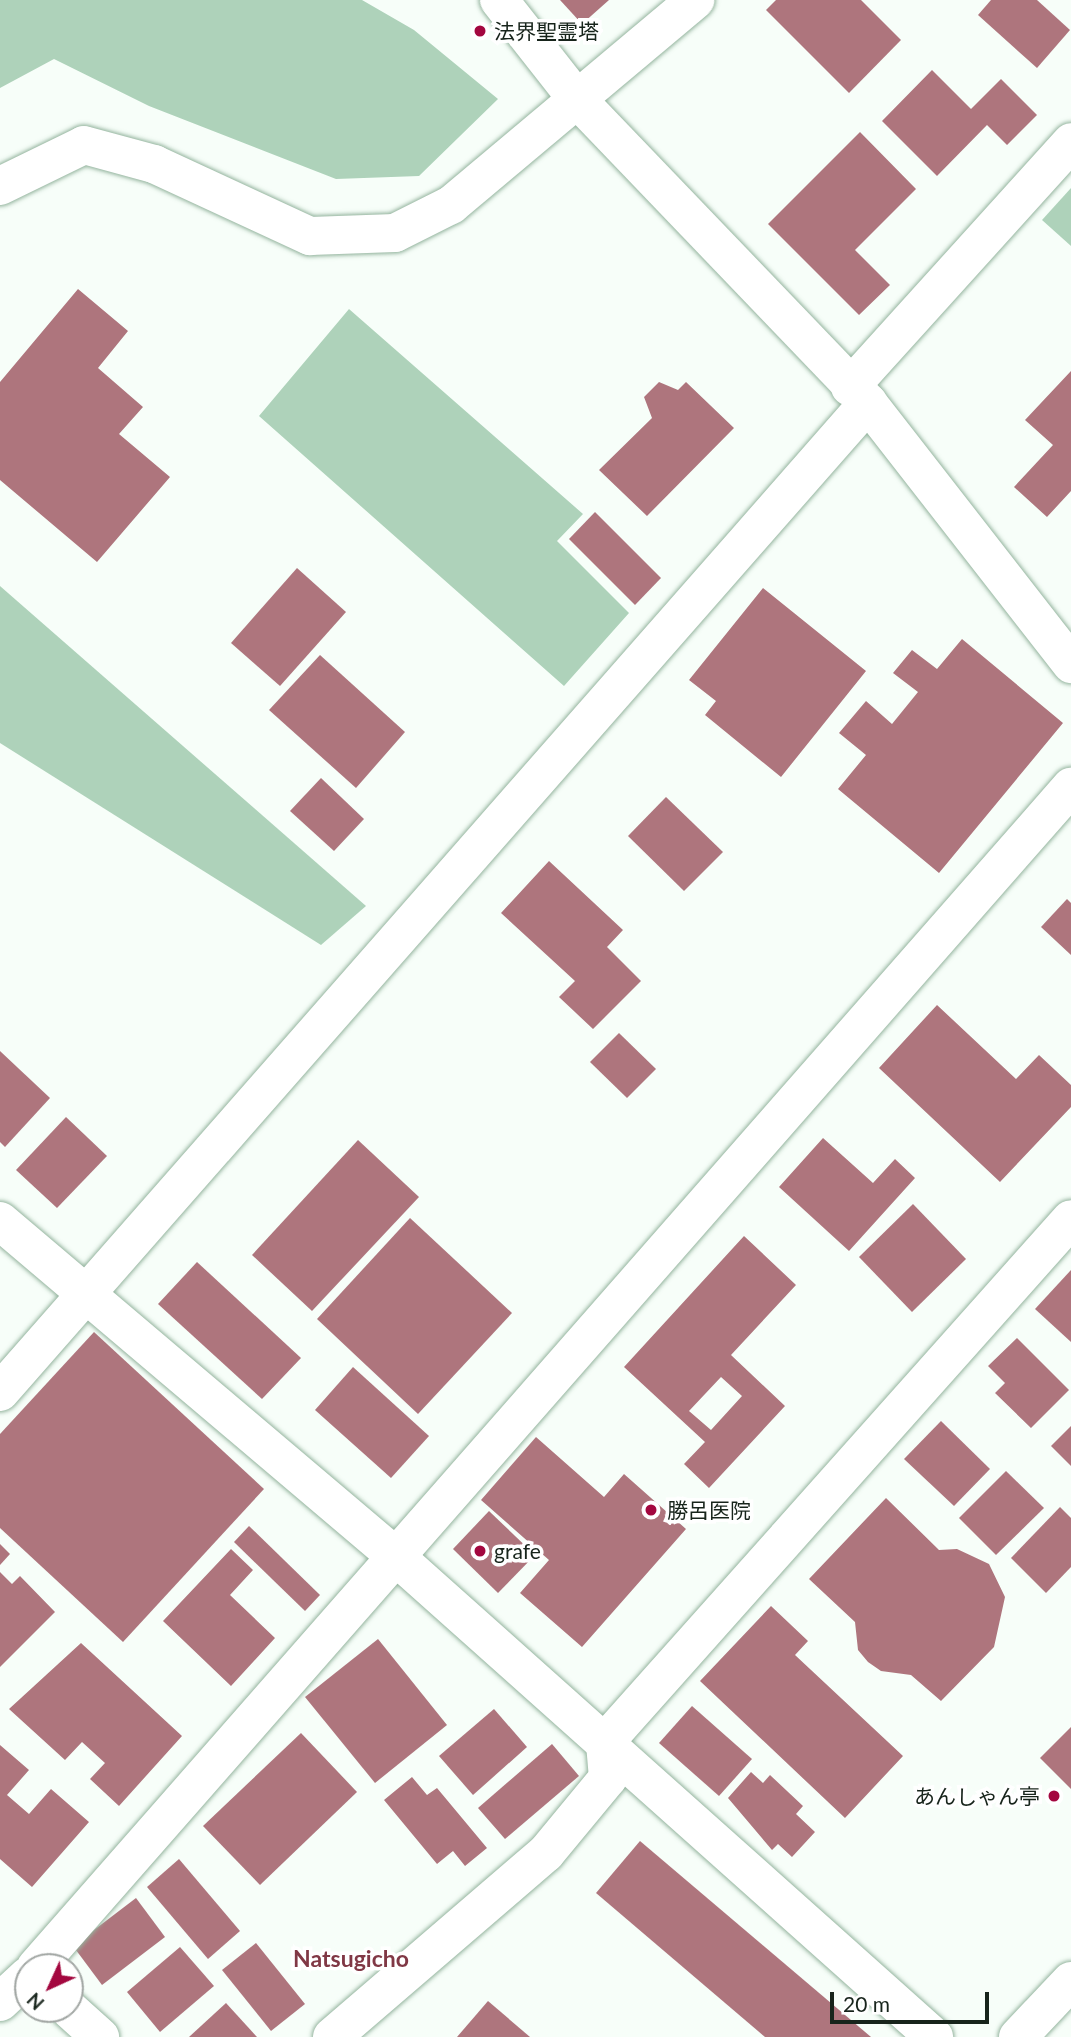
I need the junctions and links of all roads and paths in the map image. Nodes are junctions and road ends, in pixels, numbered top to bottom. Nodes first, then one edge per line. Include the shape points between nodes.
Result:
1 (499, 0) edge
2 (695, 0) edge
3 (576, 97) junction
4 (1071, 142) edge
5 (0, 186) edge
6 (859, 395) junction
7 (1071, 664) edge
8 (1071, 787) edge
9 (1071, 1219) edge
10 (0, 1221) edge
11 (86, 1296) junction
12 (0, 1392) edge
13 (394, 1555) junction
14 (605, 1742) junction
15 (48, 1953) edge
16 (1071, 1981) edge
17 (14, 1989) edge
18 (0, 2002) edge
19 (84, 2023) edge
20 (100, 2037) edge
21 (332, 2037) edge
22 (934, 2037) edge
23 (1018, 2037) edge

1 - 3 street
2 - 3 street
3 - 5 street via 451,205 395,233 310,236 154,164 84,145
3 - 6 street
4 - 6 street
6 - 7 street
6 - 11 street
8 - 13 street
9 - 14 street
10 - 11 street
11 - 12 street
11 - 13 street
13 - 14 street
13 - 15 street
14 - 21 street via 608,1778 546,1853
14 - 22 street
16 - 23 street
17 - 18 street
19 - 20 street

